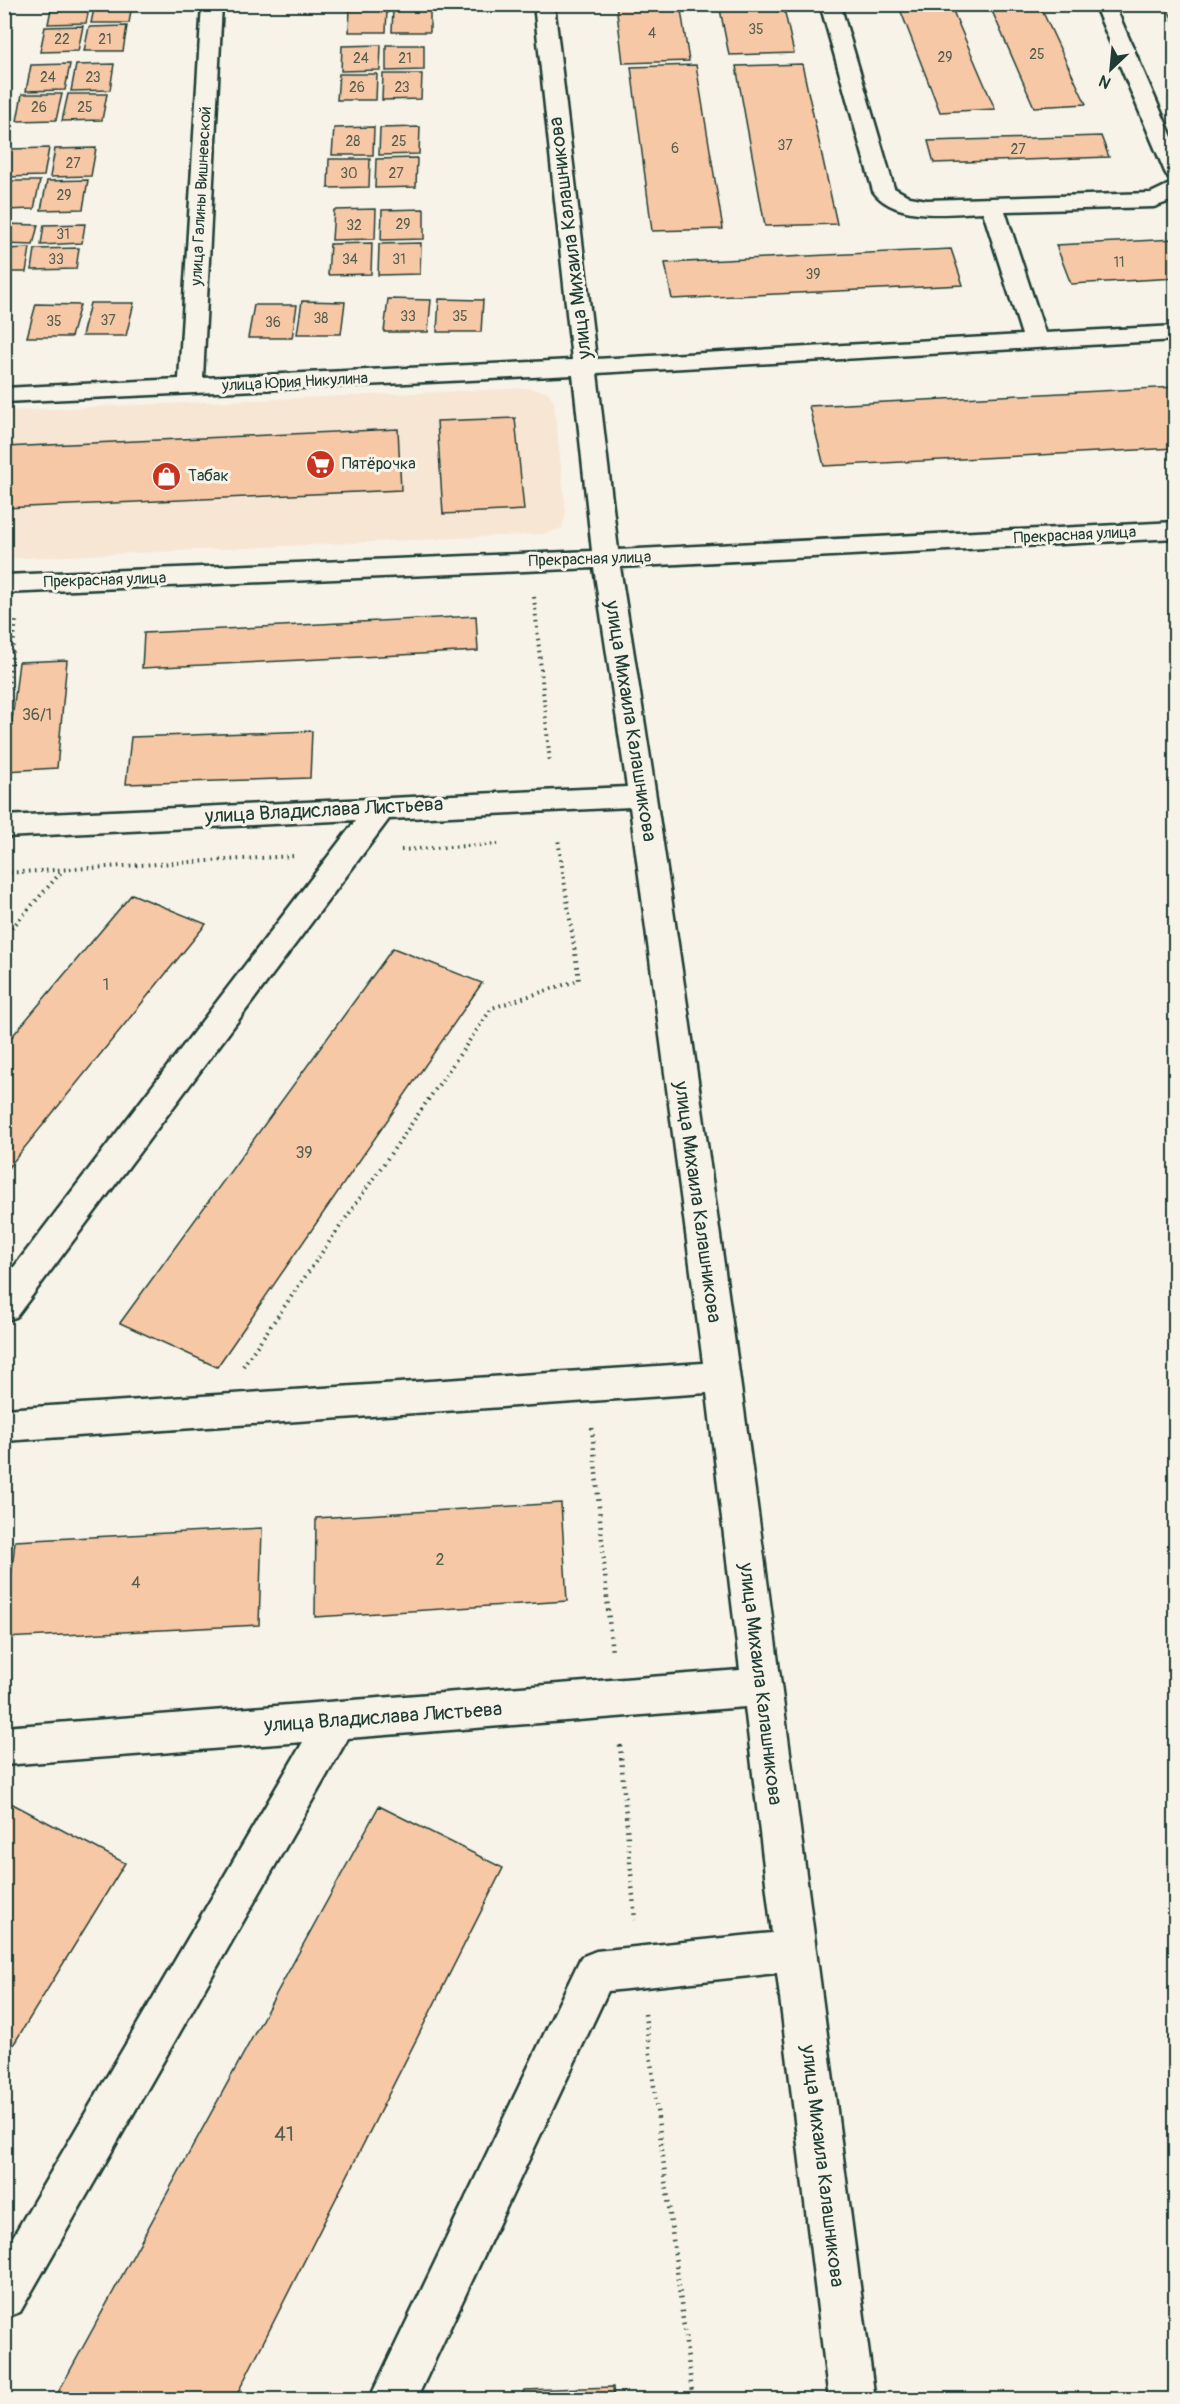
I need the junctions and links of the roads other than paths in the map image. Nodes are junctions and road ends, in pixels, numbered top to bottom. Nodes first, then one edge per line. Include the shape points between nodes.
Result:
1 (212, 4) edge
2 (543, 4) edge
3 (830, 4) edge
4 (1104, 4) edge
5 (1176, 172) edge
6 (1176, 187) edge
7 (992, 207) junction
8 (1176, 333) edge
9 (1035, 339) junction
10 (585, 367) junction
11 (191, 387) junction
12 (4, 394) edge
13 (1176, 530) edge
14 (606, 559) junction
15 (12, 584) edge
16 (643, 796) junction
17 (382, 807) junction
18 (4, 827) edge
19 (4, 1307) edge
20 (722, 1377) junction
21 (4, 1425) edge
22 (761, 1687) junction
23 (336, 1720) junction
24 (4, 1746) edge
25 (795, 1951) junction
26 (4, 2296) edge
27 (392, 2400) edge
28 (852, 2400) edge

1 - 11 street, улица Галины Вишневской
2 - 10 street, улица Михаила Калашникова
3 - 7 street via 884,191 904,203 927,207
4 - 5 street
6 - 7 street via 1174,192 1154,200
7 - 9 street
8 - 9 street, улица Юрия Никулина
9 - 10 street, улица Юрия Никулина
10 - 11 street, улица Юрия Никулина
10 - 14 street, улица Михаила Калашникова
11 - 12 street, улица Юрия Никулина
13 - 14 street, Прекрасная улица
14 - 15 street, Прекрасная улица
14 - 16 street, улица Михаила Калашникова
16 - 17 street, улица Владислава Листьева
16 - 20 street, улица Михаила Калашникова
17 - 18 street, улица Владислава Листьева
17 - 19 street
20 - 21 street
20 - 22 street, улица Михаила Калашникова
22 - 23 street, улица Владислава Листьева
22 - 25 street, улица Михаила Калашникова
23 - 24 street, улица Владислава Листьева
23 - 26 street
25 - 27 street via 596,1972
25 - 28 street, улица Михаила Калашникова

